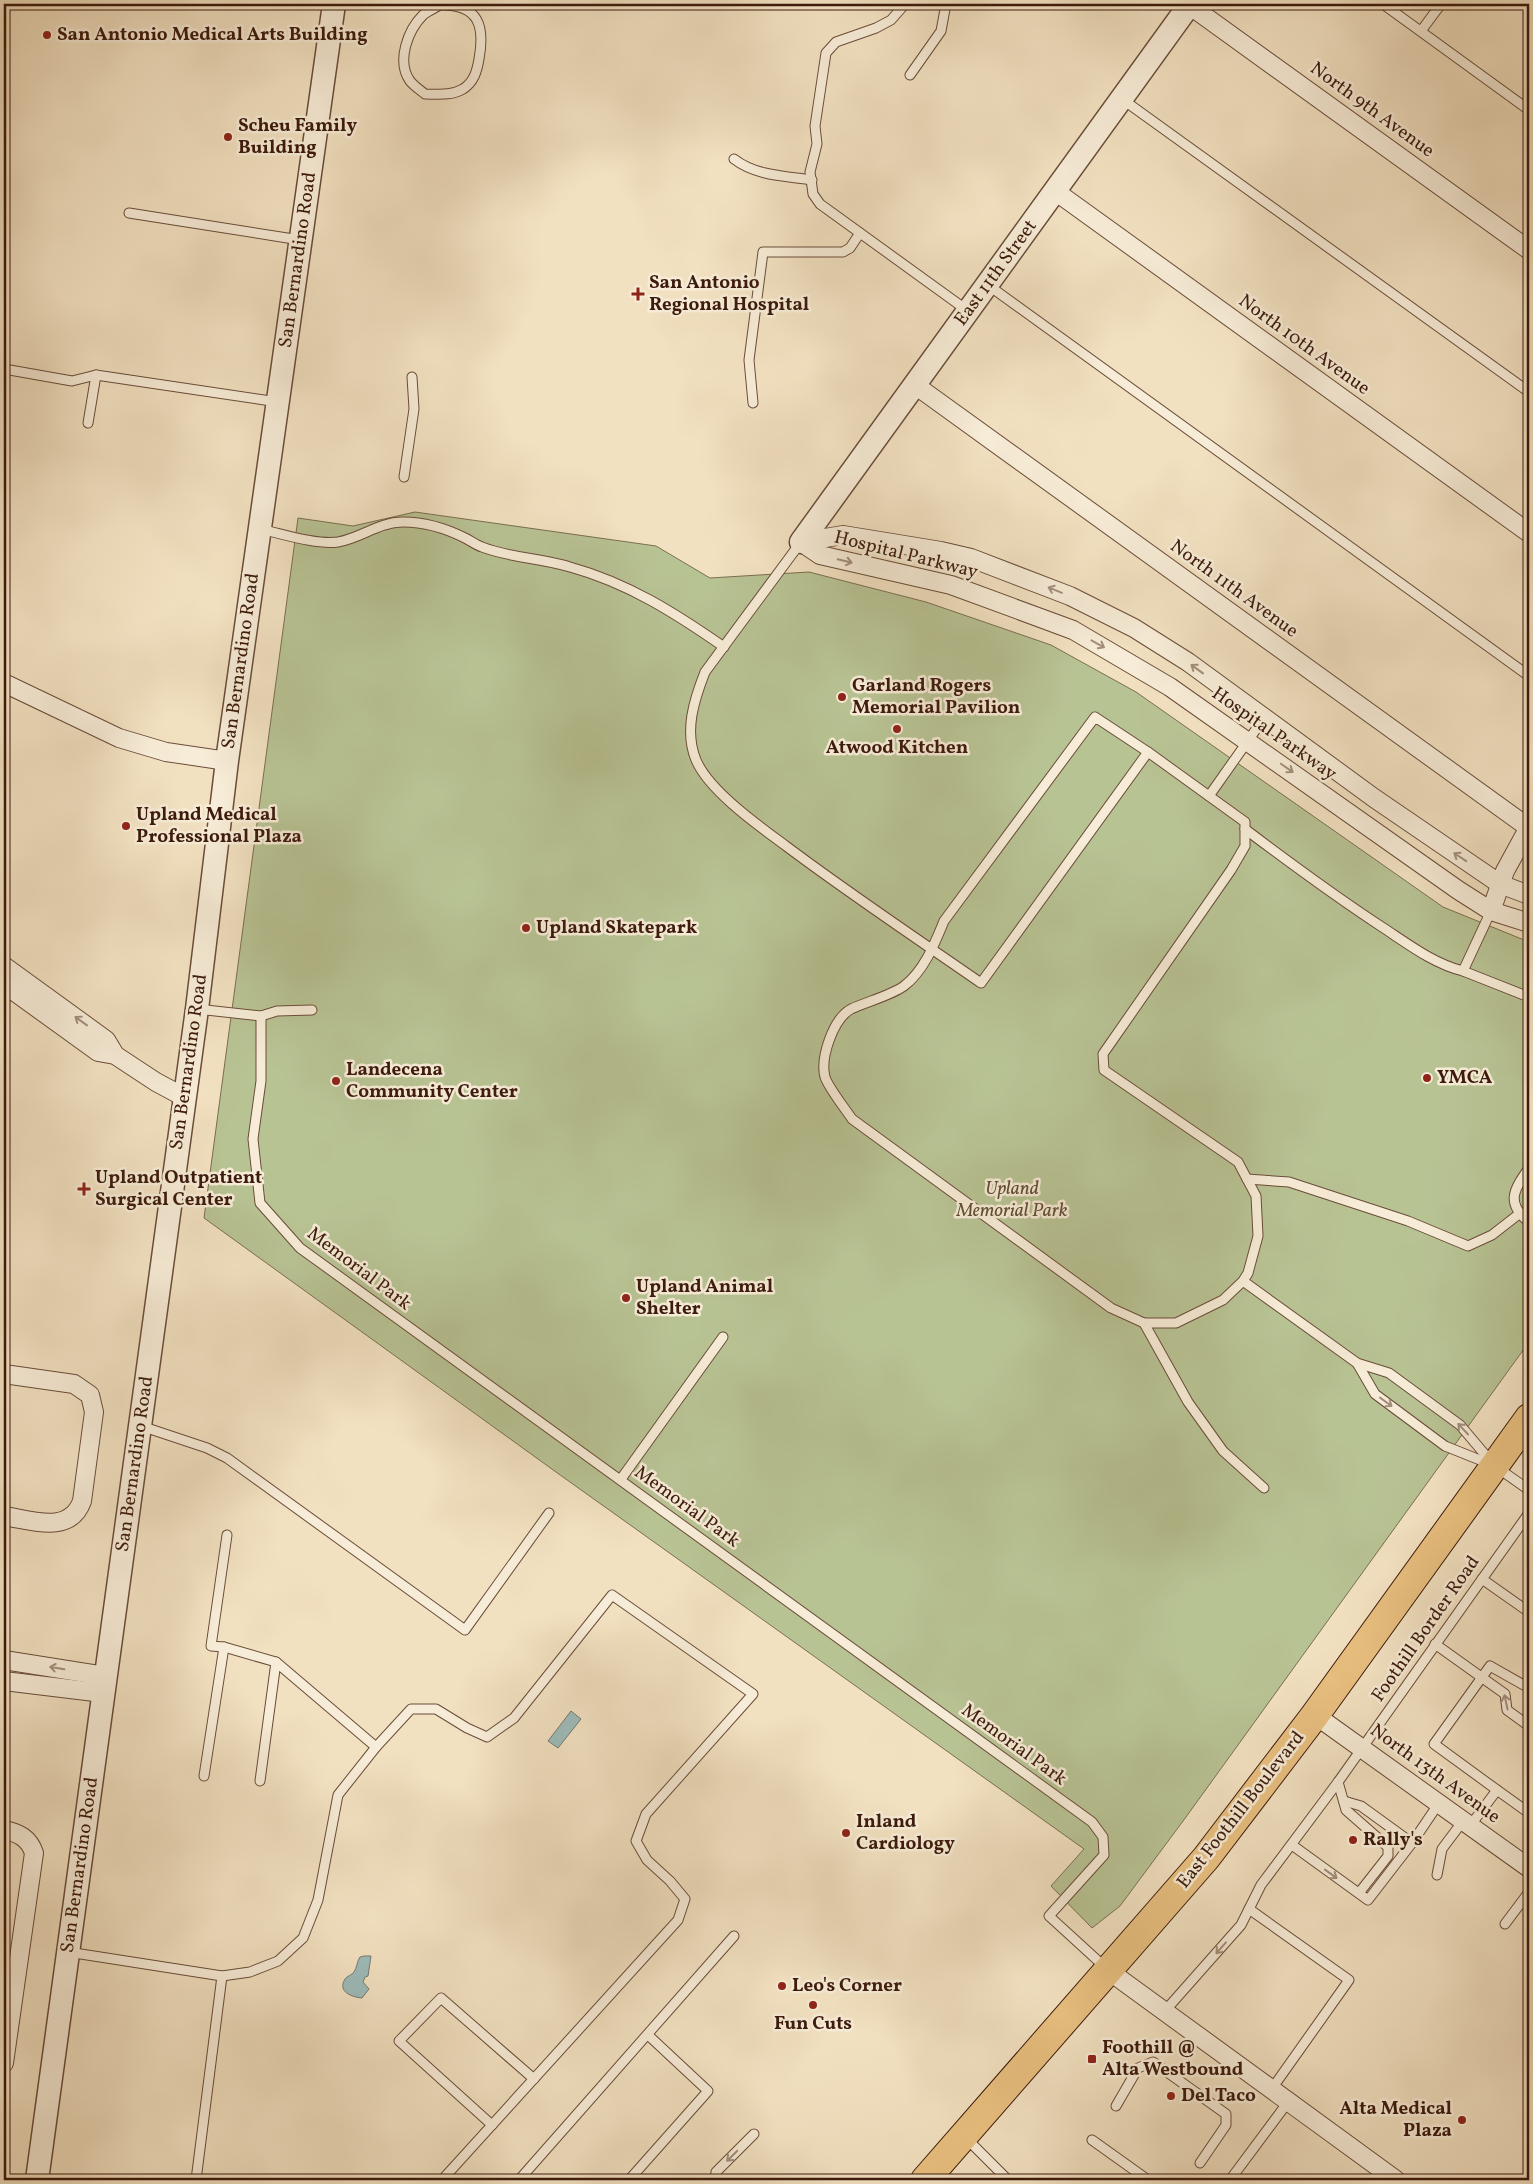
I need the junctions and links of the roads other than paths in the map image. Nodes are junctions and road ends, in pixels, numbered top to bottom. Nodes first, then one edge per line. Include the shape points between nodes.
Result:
1 (334, 4) edge
2 (905, 4) edge
3 (946, 4) edge
4 (1189, 4) edge
5 (1383, 4) edge
6 (1440, 4) edge
7 (1421, 31) junction
8 (910, 75) dead end
9 (425, 94) joint
10 (1122, 98) junction
11 (1529, 110) edge
12 (734, 159) dead end
13 (812, 180) junction
14 (1055, 191) junction
15 (129, 213) dead end
16 (860, 233) junction
17 (301, 240) junction
18 (1529, 250) edge
19 (988, 284) junction
20 (968, 311) junction
21 (4, 370) edge
22 (96, 375) junction
23 (412, 377) dead end
24 (916, 385) junction
25 (1529, 392) edge
26 (278, 402) junction
27 (754, 402) dead end
28 (88, 424) dead end
29 (404, 477) dead end
30 (260, 529) junction
31 (1529, 533) edge
32 (802, 542) junction
33 (724, 647) junction
34 (1529, 676) edge
35 (4, 683) edge
36 (1264, 718) junction
37 (1247, 740) junction
38 (1148, 752) junction
39 (227, 761) junction
40 (1209, 796) junction
41 (1529, 828) edge
42 (1245, 829) junction
43 (1500, 884) junction
44 (1529, 895) edge
45 (1492, 911) junction
46 (1529, 923) edge
47 (932, 949) junction
48 (4, 966) edge
49 (1463, 971) junction
50 (4, 984) edge
51 (1529, 997) edge
52 (197, 1009) junction
53 (312, 1010) dead end
54 (262, 1016) junction
55 (115, 1055) junction
56 (184, 1097) junction
57 (1529, 1168) edge
58 (1247, 1179) junction
59 (1519, 1214) junction
60 (1529, 1222) edge
61 (1242, 1281) junction
62 (1144, 1323) junction
63 (723, 1337) dead end
64 (1357, 1364) junction
65 (4, 1374) edge
66 (1529, 1418) edge
67 (140, 1425) junction
68 (1495, 1466) junction
69 (621, 1479) junction
70 (1264, 1488) dead end
71 (1529, 1490) edge
72 (549, 1513) dead end
73 (1529, 1513) edge
74 (4, 1516) edge
75 (227, 1535) dead end
76 (1482, 1579) junction
77 (1529, 1612) edge
78 (1435, 1644) junction
79 (224, 1647) junction
80 (4, 1660) edge
81 (276, 1662) junction
82 (1482, 1677) junction
83 (4, 1681) edge
84 (104, 1684) junction
85 (1529, 1688) edge
86 (1316, 1714) junction
87 (1529, 1726) edge
88 (376, 1747) junction
89 (1363, 1748) junction
90 (204, 1776) dead end
91 (260, 1781) dead end
92 (1338, 1782) junction
93 (1497, 1790) junction
94 (1344, 1801) junction
95 (1439, 1803) junction
96 (1529, 1813) edge
97 (1466, 1823) junction
98 (4, 1830) edge
99 (1412, 1843) junction
100 (1292, 1845) junction
101 (1529, 1868) edge
102 (1438, 1875) dead end
103 (1529, 1892) edge
104 (1359, 1893) junction
105 (1249, 1908) junction
106 (1506, 1924) dead end
107 (734, 1936) dead end
108 (68, 1952) junction
109 (1109, 1971) junction
110 (222, 1976) junction
111 (1164, 2012) junction
112 (648, 2035) junction
113 (4, 2063) edge
114 (534, 2079) junction
115 (1271, 2090) junction
116 (1288, 2102) junction
117 (1116, 2106) dead end
118 (492, 2125) junction
119 (754, 2134) dead end
120 (964, 2137) junction
121 (1092, 2140) dead end
122 (1200, 2163) dead end
123 (632, 2177) edge
124 (37, 2180) edge
125 (196, 2180) edge
126 (442, 2180) edge
127 (519, 2180) edge
128 (643, 2180) edge
129 (715, 2180) edge
130 (925, 2180) edge
131 (1008, 2180) edge
132 (1148, 2180) edge
133 (1230, 2180) edge
134 (1396, 2180) edge

1 - 17 street, San Bernardino Road
2 - 13 lane via 891,20 836,42 826,53 815,126 817,144 810,172
3 - 8 lane via 941,31
4 - 10 street, East 11th Street
4 - 18 street, North 9th Avenue
5 - 7 lane
6 - 7 lane
7 - 11 lane
9 - 9 lane via 444,95 462,89 477,71 482,42 480,24 475,17 454,5 440,5 425,14 412,29 405,50 405,69 410,80
10 - 14 street, East 11th Street
10 - 25 lane
12 - 13 lane via 752,170
13 - 16 lane via 813,194 820,204
14 - 19 street, East 11th Street
14 - 31 street, North 10th Avenue
15 - 17 lane
16 - 20 lane
16 - 27 lane via 850,248 843,252 763,252 750,360
17 - 26 street, San Bernardino Road
19 - 20 street, East 11th Street
19 - 34 lane
20 - 24 street, East 11th Street
21 - 22 lane via 72,380
22 - 26 lane
22 - 28 lane
23 - 29 lane via 414,409
24 - 32 street, East 11th Street
24 - 41 street, North 11th Avenue
26 - 30 street, San Bernardino Road
30 - 33 lane via 338,542 381,526 404,522 446,529 481,547 568,566 609,579 677,614
30 - 39 street, San Bernardino Road
32 - 33 lane
36 -> 32 street, Hospital Parkway via 1188,662 1134,628 1024,577 971,558 843,535
32 -> 37 street, Hospital Parkway via 820,555 951,585 1073,630 1170,687
33 - 47 lane via 705,672 691,718 690,740 696,762 713,785 756,824 833,882
35 - 39 street via 119,738 166,752
36 - 37 lane
43 -> 36 street, Hospital Parkway
37 - 40 lane
37 -> 45 street, Hospital Parkway
38 - 40 lane
38 - 47 lane via 981,984
38 - 47 lane via 1095,718 944,921
39 - 52 street, San Bernardino Road
40 - 42 lane via 1245,822
41 - 43 street
42 - 49 lane via 1335,896 1403,941 1446,967
42 - 58 lane via 1245,846 1232,870 1103,1054 1104,1070 1238,1162
43 - 44 street, Hospital Parkway
43 - 45 street
45 - 46 street, Hospital Parkway
45 - 49 lane
47 - 62 lane via 904,986 849,1010 834,1027 825,1051 825,1078 852,1119 1111,1308
55 -> 48 street via 106,1040
49 - 51 lane
50 - 55 street via 98,1052
52 - 54 lane
52 - 56 street, San Bernardino Road
53 - 54 lane via 277,1011
54 - 69 lane, Memorial Park via 261,1072 253,1139 260,1203 300,1248
55 - 56 street
56 - 67 street, San Bernardino Road
57 - 59 lane via 1516,1186 1514,1203
58 - 59 lane via 1288,1182 1408,1221 1468,1246 1492,1235
58 - 61 lane via 1256,1196 1258,1236 1248,1273
59 - 60 lane
61 - 62 lane via 1223,1300 1176,1323
61 - 64 lane
62 - 70 lane via 1188,1402 1223,1451
63 - 69 lane
68 -> 64 lane via 1460,1424 1389,1373
64 -> 68 lane via 1375,1394 1444,1446
65 - 74 street via 74,1384 90,1395 94,1412 79,1510 58,1524
66 - 68 main road, East Foothill Boulevard
67 - 72 lane via 227,1458 465,1630
67 - 84 street, San Bernardino Road
68 - 71 lane
68 - 86 main road, East Foothill Boulevard
69 - 109 lane, Memorial Park via 1092,1822 1103,1837 1104,1854 1049,1916
73 - 76 lane, Foothill Border Road
75 - 79 lane via 211,1646
76 - 77 lane
76 - 78 lane, Foothill Border Road
78 - 82 lane
78 - 89 lane, Foothill Border Road
79 - 81 lane
79 - 90 lane
84 -> 80 street
81 - 88 lane
81 - 91 lane
82 - 85 lane via 1490,1666
87 -> 82 lane via 1507,1710 1505,1694
82 - 93 lane via 1434,1744
83 - 84 street
84 - 108 street, San Bernardino Road
86 - 89 street, North 13th Avenue
86 - 109 main road, East Foothill Boulevard via 1206,1858
88 - 110 lane via 338,1795 318,1900 303,1938 278,1960 250,1972
88 - 114 lane via 411,1709 436,1709 487,1737 514,1718 612,1595 753,1694 646,1814 636,1841 647,1860 685,1900 678,1920
89 - 92 lane, Foothill Border Road
89 - 95 street, North 13th Avenue
92 - 94 lane
92 - 100 lane, Foothill Border Road
93 - 96 lane
93 - 97 lane
94 - 99 lane via 1361,1806
94 - 104 lane via 1346,1810 1388,1847 1388,1856
95 - 97 street, North 13th Avenue
95 - 99 lane
97 - 101 street, North 13th Avenue
97 - 102 lane via 1442,1849
98 - 113 street via 23,1836 31,1843 34,1853
99 - 104 lane via 1368,1900
100 -> 104 lane
100 - 105 lane, Foothill Border Road via 1261,1885
103 - 106 lane
105 -> 111 lane, Foothill Border Road via 1241,1925
105 - 115 lane via 1349,1980
107 - 112 lane
108 - 110 lane
108 - 124 street, San Bernardino Road
109 - 111 street
109 - 120 main road, East Foothill Boulevard
110 - 125 lane
111 - 115 street
112 - 123 lane via 708,2091
112 - 127 lane
114 - 118 lane
114 - 118 lane via 441,1998 399,2041
115 - 116 street
116 - 133 lane
116 - 134 street
117 - 122 lane via 1138,2068 1154,2062 1226,2114 1226,2125
118 - 126 lane
119 -> 129 lane via 716,2172
120 - 130 main road, East Foothill Boulevard
120 - 131 lane
121 - 132 lane
123 - 128 lane

